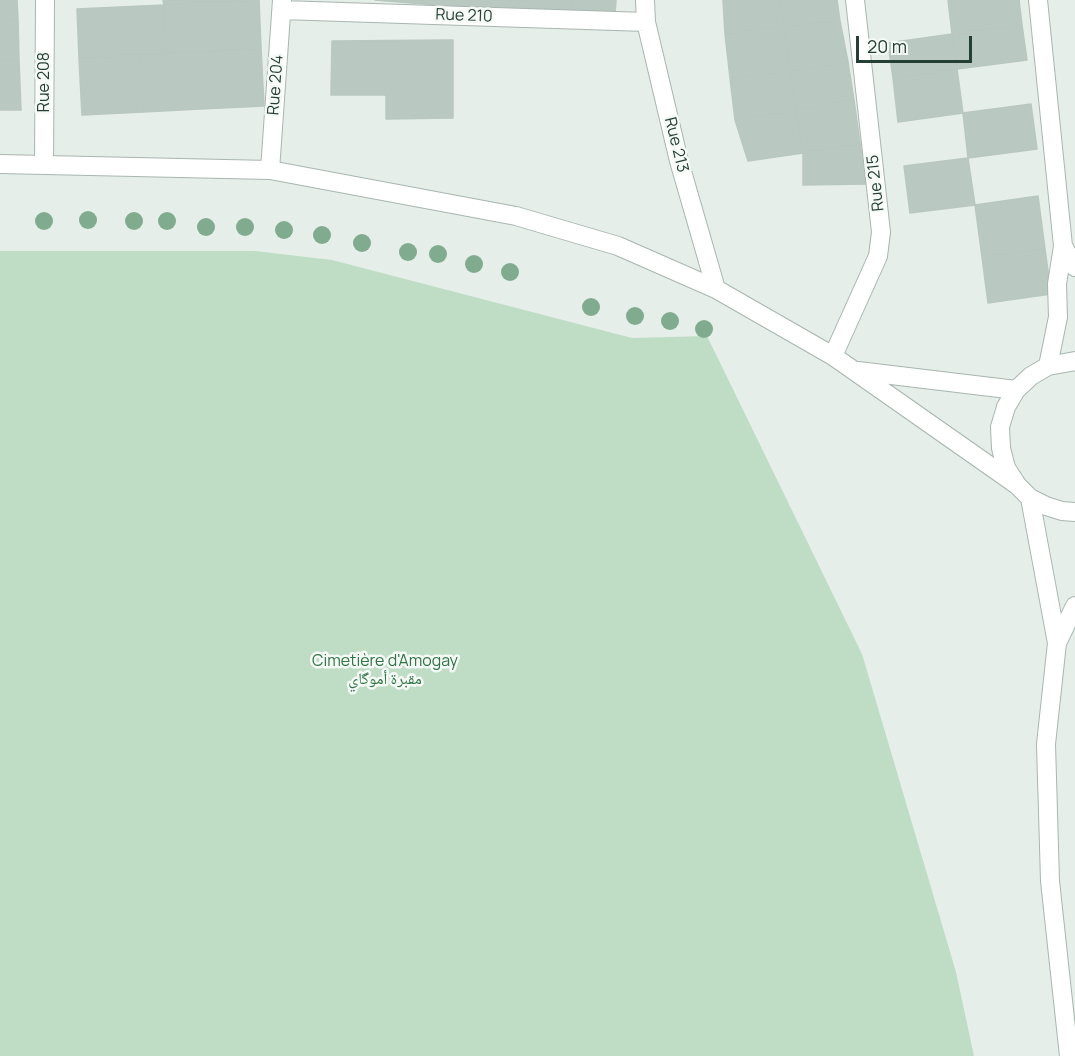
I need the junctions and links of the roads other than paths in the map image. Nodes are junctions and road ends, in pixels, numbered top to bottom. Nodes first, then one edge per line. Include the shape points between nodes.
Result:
1 (45, 0) edge
2 (645, 0) edge
3 (855, 0) edge
4 (1038, 0) edge
5 (282, 5) edge
6 (646, 22) junction
7 (0, 164) edge
8 (45, 165) junction
9 (270, 170) junction
10 (1069, 245) edge
11 (1075, 267) edge
12 (716, 289) junction
13 (833, 356) junction
14 (1075, 361) edge
15 (1048, 366) junction
16 (857, 371) junction
17 (1016, 390) junction
18 (1017, 485) junction
19 (1030, 498) junction
20 (1075, 512) edge
21 (1075, 606) edge
22 (1057, 643) junction
23 (1069, 1056) edge

1 - 8 street, Rue 208
2 - 6 street, Rue 213
3 - 13 street, Rue 215 via 881,232 878,256
4 - 10 street
5 - 6 street, Rue 210
5 - 9 street, Rue 204
6 - 12 street, Rue 213 via 679,160
7 - 8 street
8 - 9 street
9 - 12 street via 516,216 618,246
10 - 11 street
10 - 15 street via 1057,284 1058,317
12 - 13 street
13 - 16 street
14 - 15 street
15 - 17 street
16 - 17 street
16 - 18 street
17 - 18 street via 1000,427 1000,448
18 - 19 street
19 - 20 street via 1062,512
19 - 22 street
21 - 22 street
22 - 23 street via 1046,744 1050,881

